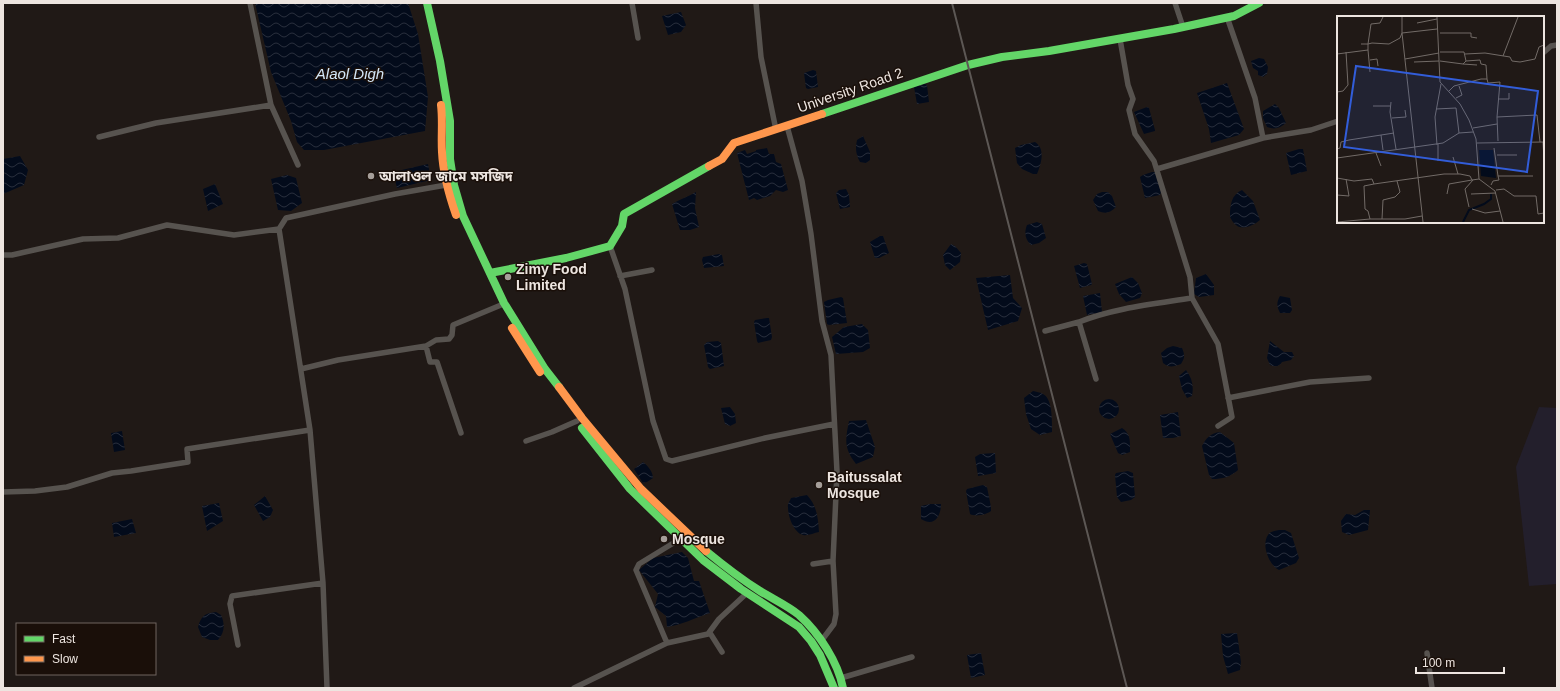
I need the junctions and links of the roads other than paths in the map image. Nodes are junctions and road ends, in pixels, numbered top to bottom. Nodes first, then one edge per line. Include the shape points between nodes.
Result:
1 (250, 3) edge
2 (420, 3) edge
3 (427, 3) edge
4 (632, 3) edge
5 (756, 3) edge
6 (1175, 3) edge
7 (1259, 3) edge
8 (1226, 17) junction
9 (1183, 27) junction
10 (638, 38) dead end
11 (1120, 39) junction
12 (1557, 45) edge
13 (1544, 53) edge
14 (271, 105) junction
15 (1337, 121) edge
16 (787, 126) junction
17 (776, 130) junction
18 (99, 137) dead end
19 (1262, 138) junction
20 (298, 165) dead end
21 (1157, 169) junction
22 (446, 185) junction
23 (279, 229) junction
24 (610, 246) junction
25 (3, 255) edge
26 (652, 270) dead end
27 (490, 273) junction
28 (620, 276) junction
29 (1192, 298) junction
30 (501, 305) junction
31 (1079, 322) junction
32 (1045, 331) dead end
33 (426, 346) junction
34 (301, 369) junction
35 (1369, 378) dead end
36 (1096, 379) dead end
37 (1228, 398) junction
38 (577, 421) junction
39 (834, 424) junction
40 (1218, 426) dead end
41 (310, 430) junction
42 (461, 433) dead end
43 (526, 441) dead end
44 (3, 492) edge
45 (680, 539) junction
46 (833, 561) junction
47 (813, 564) dead end
48 (323, 583) junction
49 (747, 592) junction
50 (710, 633) junction
51 (822, 640) junction
52 (667, 643) junction
53 (238, 645) dead end
54 (722, 652) dead end
55 (1428, 653) dead end
56 (912, 658) dead end
57 (841, 678) junction
58 (327, 688) edge
59 (574, 688) edge
60 (834, 688) edge
61 (843, 688) edge
62 (1432, 688) edge

1 - 14 street
2 - 22 main road via 432,48 441,101
3 - 27 main road via 450,121 450,159 454,185 463,216
4 - 10 street
5 - 17 street via 761,57
6 - 9 street
7 - 8 main road, University Road 2 via 1234,16
8 - 9 main road, University Road 2
8 - 19 street via 1255,98
9 - 11 main road, University Road 2
11 - 16 main road, University Road 2 via 1002,57 968,65
11 - 21 street via 1133,99 1130,110 1134,134
12 - 13 street via 1551,46
14 - 18 street via 156,123
14 - 20 street
15 - 19 street via 1310,130
16 - 17 main road, University Road 2
16 - 39 street via 802,180 822,321 832,355
17 - 24 main road, University Road 2 via 734,143 722,159 624,214 622,226
19 - 21 street
21 - 29 street via 1190,278
22 - 23 street via 286,218
22 - 30 main road via 458,221
23 - 25 street via 234,235 167,225 118,238 83,239
23 - 34 street
24 - 27 main road via 535,266
24 - 28 street
26 - 28 street
27 - 51 main road via 504,303 545,369 641,489 718,561 799,615
28 - 39 street via 653,421 666,459 672,461
29 - 31 street via 1093,316
29 - 37 street via 1218,344
30 - 33 street via 453,325 449,339 436,340
30 - 38 main road via 532,361
31 - 32 street
31 - 36 street
33 - 34 street via 338,360
33 - 42 street via 430,362 437,362
34 - 41 street
35 - 37 street via 1310,382
37 - 40 street via 1232,417
38 - 43 street
38 - 45 main road via 630,489
39 - 46 street via 837,472
41 - 44 street via 187,449 188,462 112,473 67,487
41 - 48 street
45 - 49 main road via 703,560
45 - 52 street via 639,564 637,569
46 - 47 street
46 - 51 street via 836,614 834,624
48 - 53 street via 232,596 230,604
48 - 58 street
49 - 50 street via 719,619
49 - 60 main road via 799,627 820,655
50 - 52 street
50 - 54 street
51 - 57 main road
52 - 59 street
55 - 62 street
56 - 57 street
57 - 61 main road

